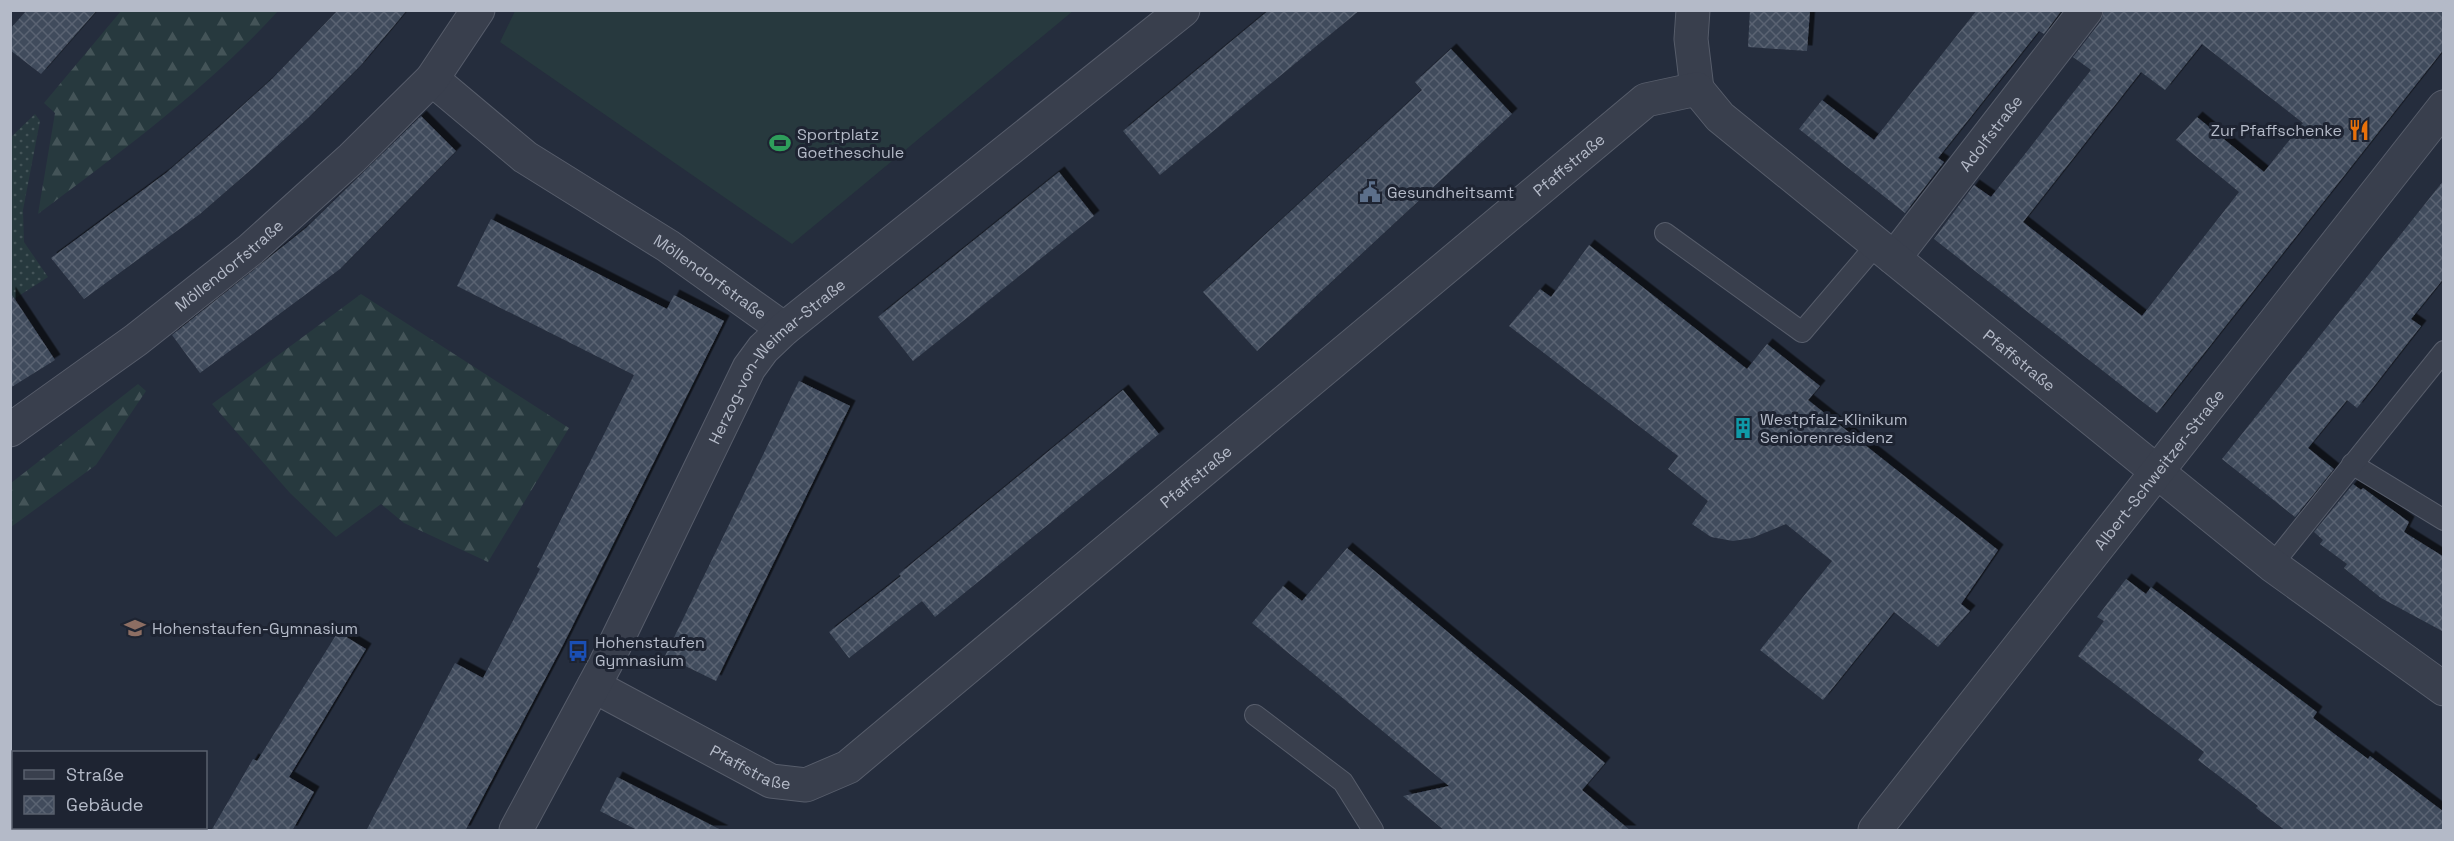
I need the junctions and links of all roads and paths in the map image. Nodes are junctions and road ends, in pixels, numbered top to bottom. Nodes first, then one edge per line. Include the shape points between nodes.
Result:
1 (478, 10) edge
2 (1183, 10) edge
3 (1693, 10) edge
4 (2086, 10) edge
5 (432, 79) junction
6 (1697, 88) junction
7 (2444, 107) edge
8 (1665, 233) dead end
9 (1886, 251) junction
10 (784, 329) junction
11 (2444, 351) edge
12 (10, 430) edge
13 (2352, 464) junction
14 (2156, 472) junction
15 (2444, 520) edge
16 (2272, 565) junction
17 (594, 686) junction
18 (2444, 689) edge
19 (1255, 715) dead end
20 (516, 831) edge
21 (1373, 831) edge
22 (1875, 831) edge

1 - 5 street, Möllendorfstraße
2 - 10 street, Herzog-von-Weimar-Straße
3 - 6 street via 1691,39
4 - 9 street, Adolfstraße
5 - 10 street, Möllendorfstraße via 525,157 668,246
5 - 12 street, Möllendorfstraße via 250,250 136,340
6 - 9 street, Pfaffstraße via 1720,117
6 - 17 street, Pfaffstraße via 1646,100 848,767 806,785 771,781
7 - 14 street, Albert-Schweitzer-Straße
8 - 9 lane via 1802,332
9 - 14 street, Pfaffstraße
10 - 17 street, Herzog-von-Weimar-Straße via 749,368
11 - 13 lane
13 - 15 lane
13 - 16 lane
14 - 16 street, Pfaffstraße
14 - 22 street, Albert-Schweitzer-Straße
16 - 18 street, Pfaffstraße
17 - 20 street, Herzog-von-Weimar-Straße
19 - 21 lane via 1343,782

